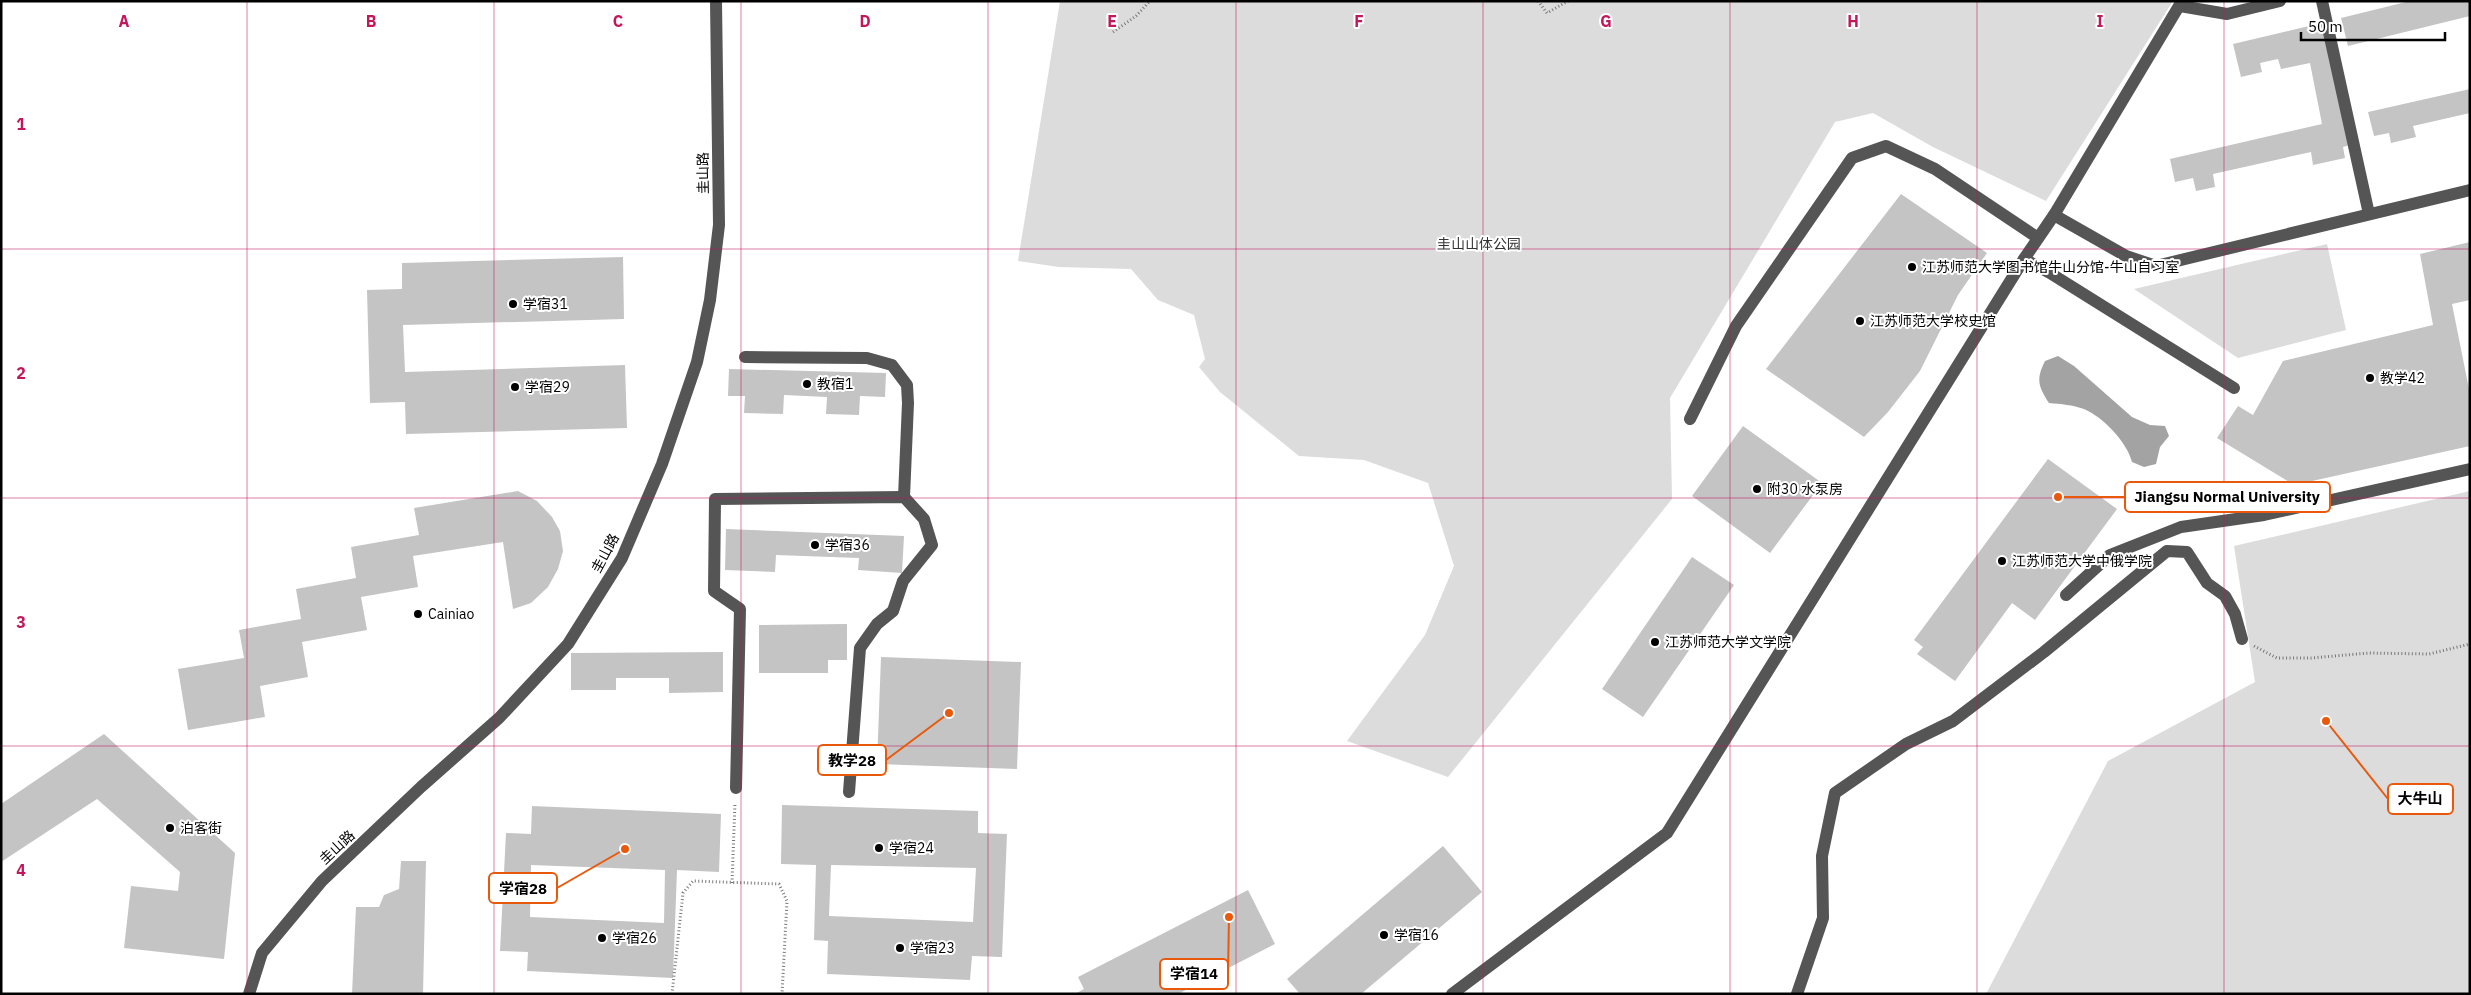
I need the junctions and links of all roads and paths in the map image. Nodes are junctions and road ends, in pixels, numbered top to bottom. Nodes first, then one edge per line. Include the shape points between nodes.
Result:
1 (716, 1) edge
2 (1150, 1) edge
3 (1538, 1) edge
4 (1568, 1) edge
5 (2280, 1) edge
6 (2322, 1) edge
7 (2181, 4) edge
8 (1114, 32) dead end
9 (2470, 190) edge
10 (2369, 214) junction
11 (2054, 215) junction
12 (2038, 238) junction
13 (2024, 259) junction
14 (746, 357) dead end
15 (2234, 388) dead end
16 (1690, 419) dead end
17 (2470, 469) edge
18 (904, 497) junction
19 (2066, 596) dead end
20 (2242, 639) joint
21 (2470, 644) edge
22 (736, 788) joint
23 (849, 792) dead end
24 (732, 883) junction
25 (249, 994) edge
26 (672, 994) edge
27 (782, 994) edge
28 (1452, 994) edge
29 (1797, 994) edge

1 - 25 street, 圭山路 via 719,225 710,300 694,371 662,464 622,558 568,644 499,718 421,787 316,888 262,953
2 - 8 path
3 - 4 path via 1547,13
5 - 7 street via 2227,14
6 - 10 street
7 - 11 street
9 - 10 street
10 - 11 street via 2156,266 2126,256
11 - 12 street
12 - 13 street
12 - 16 street via 1935,169 1886,146 1852,158 1736,326
13 - 15 street
13 - 28 street via 1667,833
14 - 18 street via 867,358 892,365 906,385 908,403
17 - 19 street via 2264,515 2182,527 2110,555
18 - 22 street via 715,498 714,591 740,609
18 - 23 street via 924,519 932,545 903,581 893,611 877,624 860,648
20 - 21 path via 2277,658 2369,653 2429,654
20 - 29 street via 2235,614 2225,596 2208,583 2187,552 2167,551 2044,652 1953,721 1906,744 1835,793 1822,856 1823,918
22 - 24 path
24 - 26 path via 693,881 683,893
24 - 27 path via 779,884 787,901

